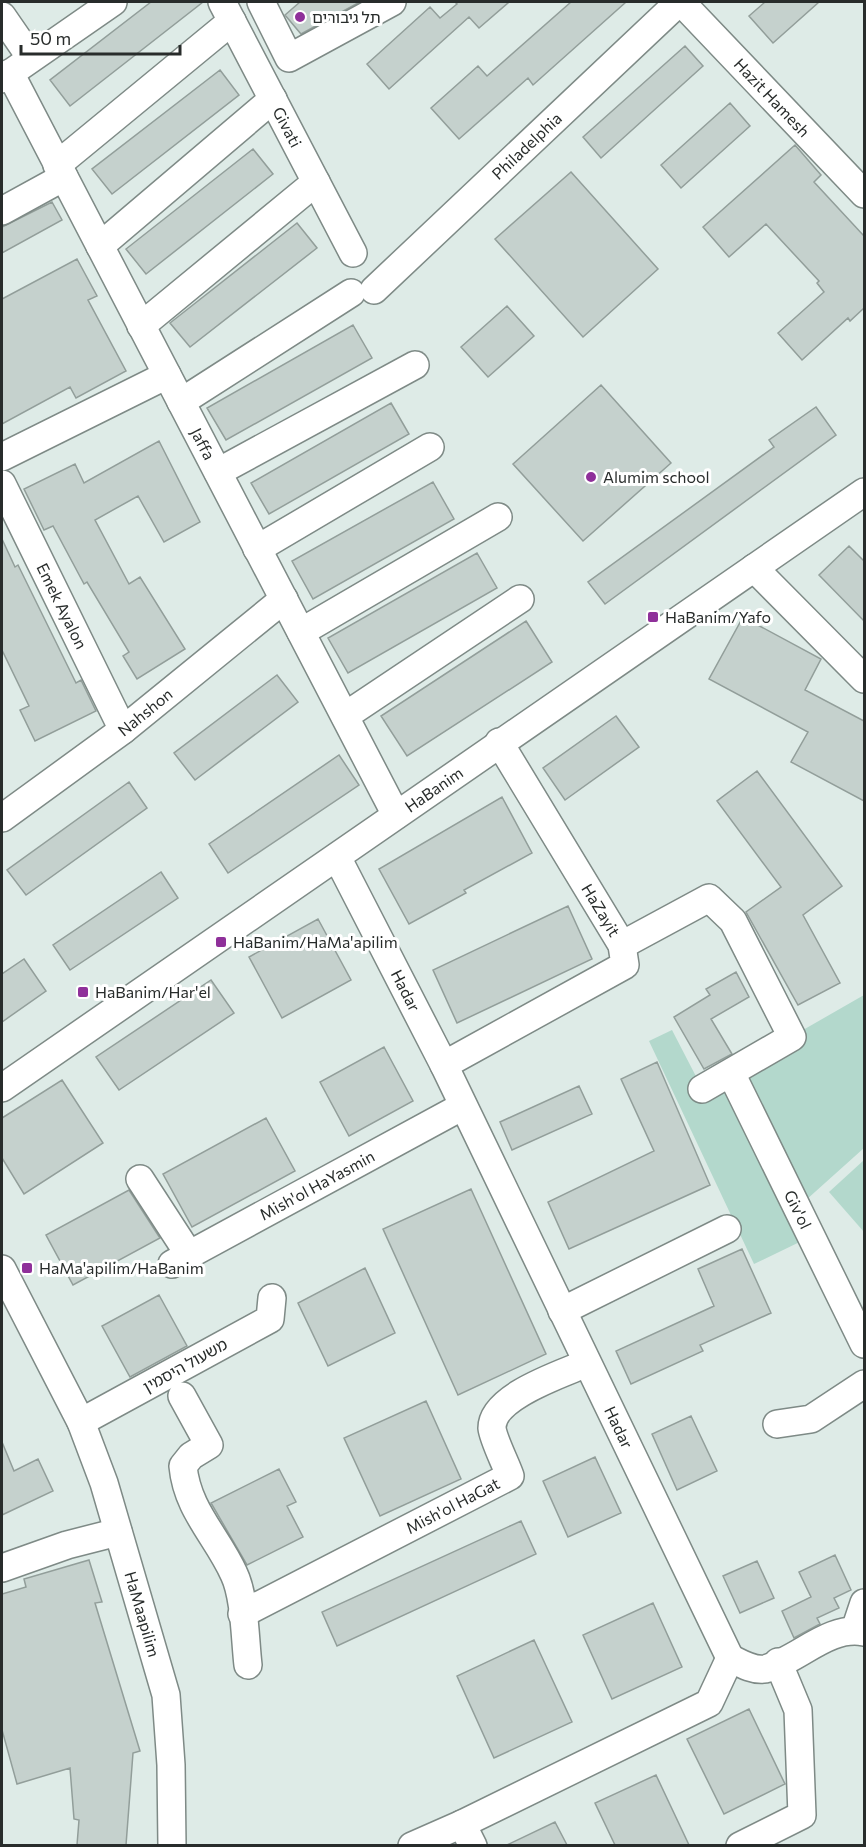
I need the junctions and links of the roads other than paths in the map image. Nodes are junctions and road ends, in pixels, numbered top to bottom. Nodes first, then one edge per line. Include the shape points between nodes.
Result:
1 (113, 2) edge
2 (261, 2) edge
3 (392, 2) edge
4 (680, 2) edge
5 (227, 11) edge
6 (2, 16) edge
7 (14, 70) edge
8 (273, 99) junction
9 (61, 171) junction
10 (316, 182) junction
11 (864, 194) edge
12 (2, 211) edge
13 (100, 246) junction
14 (353, 253) dead end
15 (141, 326) junction
16 (415, 365) dead end
17 (167, 375) junction
18 (181, 402) junction
19 (430, 447) dead end
20 (2, 457) edge
21 (218, 472) junction
22 (2, 484) edge
23 (864, 492) edge
24 (498, 517) dead end
25 (257, 549) junction
26 (754, 567) junction
27 (284, 599) junction
28 (520, 599) dead end
29 (301, 632) junction
30 (864, 679) edge
31 (345, 716) junction
32 (123, 730) junction
33 (499, 742) junction
34 (396, 815) junction
35 (2, 818) edge
36 (336, 857) junction
37 (624, 955) junction
38 (444, 1065) junction
39 (731, 1073) junction
40 (2, 1088) edge
41 (702, 1089) dead end
42 (463, 1106) junction
43 (140, 1179) dead end
44 (727, 1229) dead end
45 (2, 1269) edge
46 (272, 1298) dead end
47 (2, 1307) edge
48 (562, 1311) junction
49 (864, 1344) edge
50 (587, 1363) junction
51 (864, 1384) edge
52 (65, 1390) junction
53 (182, 1396) dead end
54 (81, 1422) junction
55 (777, 1424) dead end
56 (118, 1532) junction
57 (2, 1568) edge
58 (864, 1603) edge
59 (242, 1614) junction
60 (860, 1631) edge
61 (730, 1658) junction
62 (778, 1662) junction
63 (248, 1665) dead end
64 (468, 1835) edge
65 (172, 1845) edge
66 (412, 1845) edge
67 (740, 1845) edge

1 - 7 street
2 - 3 street via 289,58
4 - 11 street, Hazit Hamesh
4 - 18 street, Philadelphia via 362,292
5 - 8 street, Givati
5 - 9 street
6 - 7 street, Jaffa
7 - 9 street, Jaffa
8 - 10 street, Givati
8 - 13 street
9 - 12 street
9 - 13 street, Jaffa
10 - 14 street, Givati
10 - 15 street
13 - 15 street, Jaffa
15 - 17 street, Jaffa
16 - 21 street
17 - 18 street, Jaffa
17 - 20 street
18 - 21 street, Jaffa
19 - 25 street
21 - 25 street, Jaffa
22 - 32 street, Emek Ayalon
23 - 26 street, HaBanim
24 - 29 street
25 - 27 street, Jaffa
26 - 30 street
26 - 33 street, HaBanim
27 - 29 street, Jaffa
27 - 32 street, Nahshon
28 - 31 street
29 - 31 street, Jaffa
31 - 34 street, Jaffa
32 - 35 street, Nahshon
33 - 34 street, HaBanim
33 - 37 street, HaZayit
34 - 36 street, HaBanim
36 - 38 street, Hadar
36 - 40 street, HaBanim
37 - 38 street
37 - 39 street via 662,923 709,898 733,921 792,1037
38 - 42 street, Hadar
39 - 41 street
39 - 49 street, Giv'ol
42 - 43 street, Mish'ol HaYasmin via 181,1260
42 - 48 street, Hadar
44 - 48 street
45 - 52 street, HaMaapilim
46 - 54 street, משעול היסמין via 270,1319
47 - 52 street, HaMaapilim
48 - 50 street, Hadar
50 - 59 street, Mish'ol HaGat via 510,1399 497,1411 492,1428 510,1476
50 - 61 street, Hadar
51 - 55 street via 811,1419
52 - 54 street, HaMaapilim
53 - 59 street via 209,1445 183,1466 184,1478 205,1529 235,1575
54 - 56 street, HaMaapilim
56 - 57 street
56 - 65 street, HaMaapilim via 166,1695
58 - 60 street
59 - 63 street
60 - 62 street via 840,1632
61 - 62 street via 764,1669
61 - 64 street via 709,1703
62 - 67 street via 798,1710 802,1815
64 - 66 street

